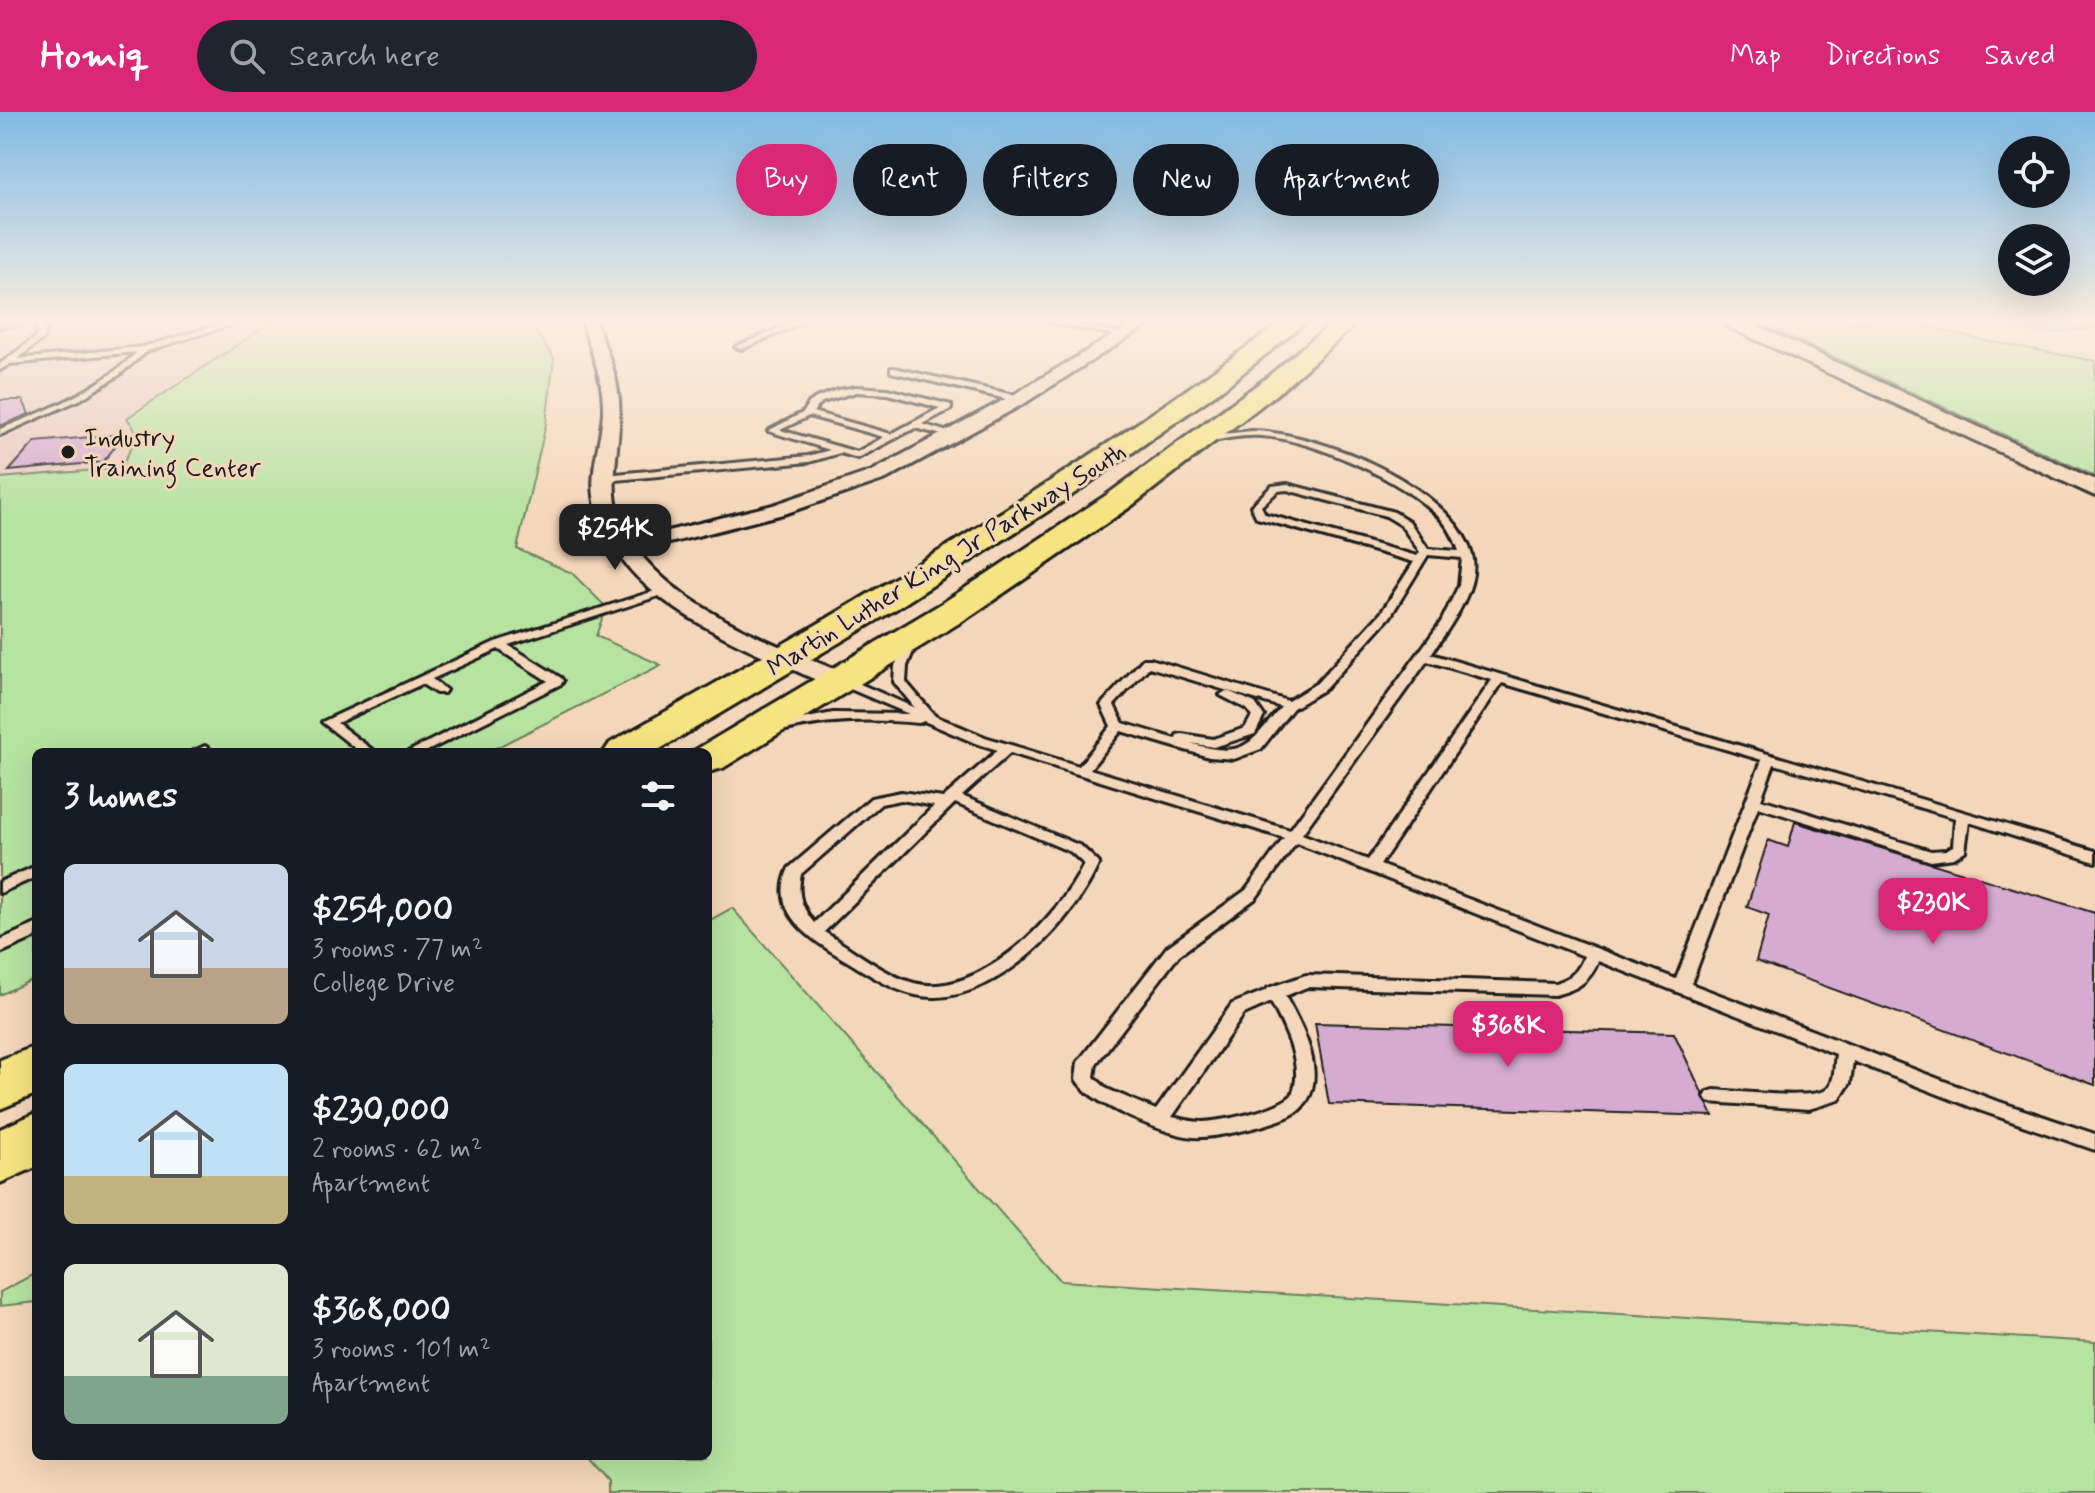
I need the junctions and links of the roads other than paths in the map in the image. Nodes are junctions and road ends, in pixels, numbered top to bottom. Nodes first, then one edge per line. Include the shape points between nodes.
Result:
1 (93, 386) edge
2 (608, 386) edge
3 (965, 386) edge
4 (1040, 386) edge
5 (1213, 386) edge
6 (1268, 386) edge
7 (1873, 386) edge
8 (1019, 399) junction
9 (808, 413) junction
10 (918, 426) junction
11 (0, 432) edge
12 (954, 435) junction
13 (893, 437) junction
14 (1199, 442) junction
15 (840, 450) junction
16 (605, 478) junction
17 (2095, 489) edge
18 (625, 548) junction
19 (1467, 555) junction
20 (1422, 556) junction
21 (667, 590) junction
22 (914, 633) junction
23 (499, 644) junction
24 (1424, 656) junction
25 (788, 659) junction
26 (458, 663) junction
27 (1157, 665) junction
28 (474, 673) dead end
29 (1499, 678) junction
30 (423, 679) junction
31 (839, 680) junction
32 (440, 690) dead end
33 (386, 695) junction
34 (1289, 705) junction
35 (400, 706) dead end
36 (931, 720) junction
37 (1118, 726) junction
38 (743, 739) junction
39 (1162, 739) junction
40 (363, 748) edge
41 (420, 748) edge
42 (632, 748) edge
43 (1007, 749) junction
44 (712, 757) edge
45 (1769, 759) junction
46 (1081, 772) junction
47 (949, 800) junction
48 (1753, 801) junction
49 (1962, 816) junction
50 (858, 817) junction
51 (873, 826) dead end
52 (838, 834) junction
53 (1292, 836) junction
54 (853, 842) dead end
55 (2095, 857) edge
56 (1370, 868) junction
57 (32, 873) edge
58 (0, 888) edge
59 (32, 932) edge
60 (813, 933) junction
61 (0, 947) edge
62 (1593, 954) junction
63 (1681, 988) junction
64 (1274, 992) junction
65 (1845, 1051) junction
66 (32, 1070) edge
67 (0, 1086) edge
68 (1714, 1097) dead end
69 (1159, 1120) junction
70 (32, 1140) edge
71 (2095, 1142) edge
72 (0, 1158) edge

1 - 11 lane
2 - 16 street
3 - 8 lane
4 - 8 street
5 - 25 highway, Martin Luther King Jr Parkway South via 946,565
6 - 14 highway, Martin Luther King Jr Parkway South
7 - 17 street
8 - 12 street
9 - 10 lane via 814,402 855,388 948,407
9 - 13 lane
9 - 15 lane via 772,431
10 - 12 lane
10 - 13 lane
12 - 18 street via 851,487
13 - 15 lane via 858,455
14 - 19 lane via 1244,433 1271,435 1382,472 1419,495 1453,526
14 - 22 highway, Martin Luther King Jr Parkway South
15 - 16 lane via 809,459
16 - 18 street via 607,517
18 - 21 street
19 - 20 lane
19 - 24 lane via 1467,586
20 - 20 lane via 1405,523 1390,514 1287,487 1275,488 1256,506 1261,516 1387,552
20 - 34 lane via 1377,625 1321,686
21 - 23 lane
21 - 25 street
22 - 31 highway, Martin Luther King Jr Parkway South
22 - 36 lane via 900,682
23 - 26 lane
23 - 41 lane via 557,681 478,714
24 - 29 lane
24 - 53 lane
25 - 31 street
25 - 42 highway, Martin Luther King Jr Parkway South
26 - 28 lane
26 - 30 lane
27 - 34 lane
27 - 37 lane via 1147,662 1107,705
27 - 39 lane via 1162,674 1237,699 1258,716 1250,731 1234,739
29 - 45 lane
29 - 56 lane
30 - 32 lane
30 - 33 lane
31 - 36 lane
31 - 38 highway, Martin Luther King Jr Parkway South
33 - 35 lane
33 - 40 lane via 328,722
34 - 39 lane via 1256,746 1234,755
36 - 38 lane via 852,713 812,717
36 - 43 lane
37 - 39 lane
37 - 46 lane
38 - 44 highway, Martin Luther King Jr Parkway South
43 - 46 lane
43 - 47 lane
45 - 48 lane
45 - 49 lane
46 - 53 lane
47 - 50 lane via 901,796 876,801
47 - 60 lane via 859,876
47 - 60 lane via 1076,849 1092,863 1086,882 1041,935 976,982 950,990 912,989
48 - 49 lane via 1931,856 1960,848
48 - 63 lane
49 - 55 lane
50 - 51 lane
50 - 52 lane
52 - 54 lane
52 - 60 lane via 823,857 794,872 791,904
53 - 56 lane
53 - 69 lane via 1251,894 1173,951 1087,1062 1085,1079 1101,1094
56 - 62 lane
57 - 58 lane
59 - 61 lane
62 - 63 lane
62 - 64 lane via 1577,983 1555,989 1306,981
63 - 65 lane
64 - 69 lane via 1238,1009
64 - 69 lane via 1293,1023 1306,1082 1300,1099 1285,1111 1207,1130 1190,1131
65 - 68 lane via 1841,1083 1833,1095 1809,1102
65 - 71 lane
66 - 67 highway
70 - 72 highway

